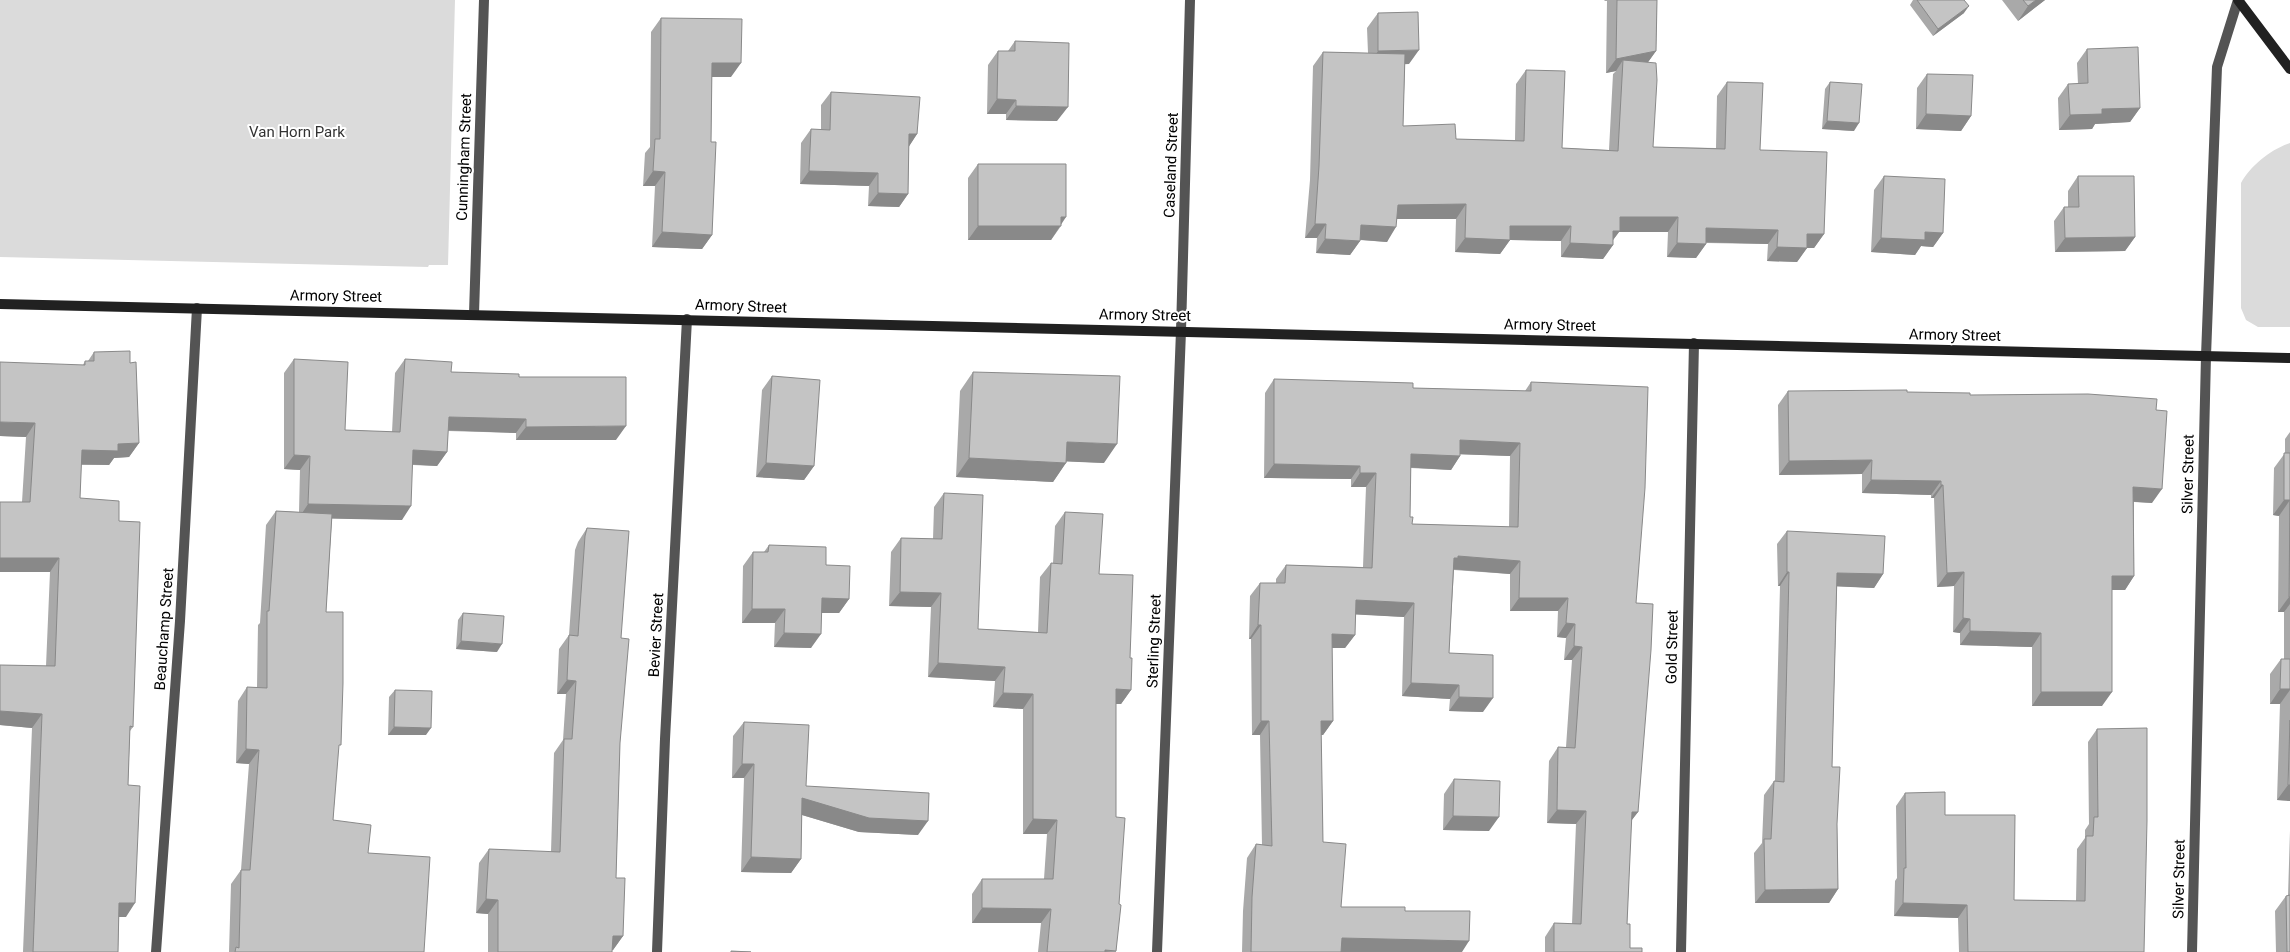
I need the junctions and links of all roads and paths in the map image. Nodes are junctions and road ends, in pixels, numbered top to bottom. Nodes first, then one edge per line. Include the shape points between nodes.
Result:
1 (484, 0) edge
2 (1190, 0) edge
3 (2238, 0) edge
4 (2290, 69) edge
5 (0, 304) edge
6 (197, 308) junction
7 (474, 314) junction
8 (687, 319) junction
9 (1181, 331) junction
10 (1694, 343) junction
11 (2206, 356) junction
12 (2290, 358) edge
13 (156, 952) edge
14 (657, 952) edge
15 (1157, 952) edge
16 (1681, 952) edge
17 (2192, 952) edge

1 - 7 street, Cunningham Street
2 - 9 street, Caseland Street
3 - 4 main road
3 - 11 street, Silver Street via 2218,67
5 - 6 main road, Armory Street
6 - 7 main road, Armory Street
6 - 13 street, Beauchamp Street via 179,631
7 - 8 main road, Armory Street
8 - 9 main road, Armory Street
8 - 14 street, Bevier Street
9 - 10 main road, Armory Street
9 - 15 street, Sterling Street
10 - 11 main road, Armory Street
10 - 16 street, Gold Street
11 - 12 main road, Armory Street
11 - 17 street, Silver Street

